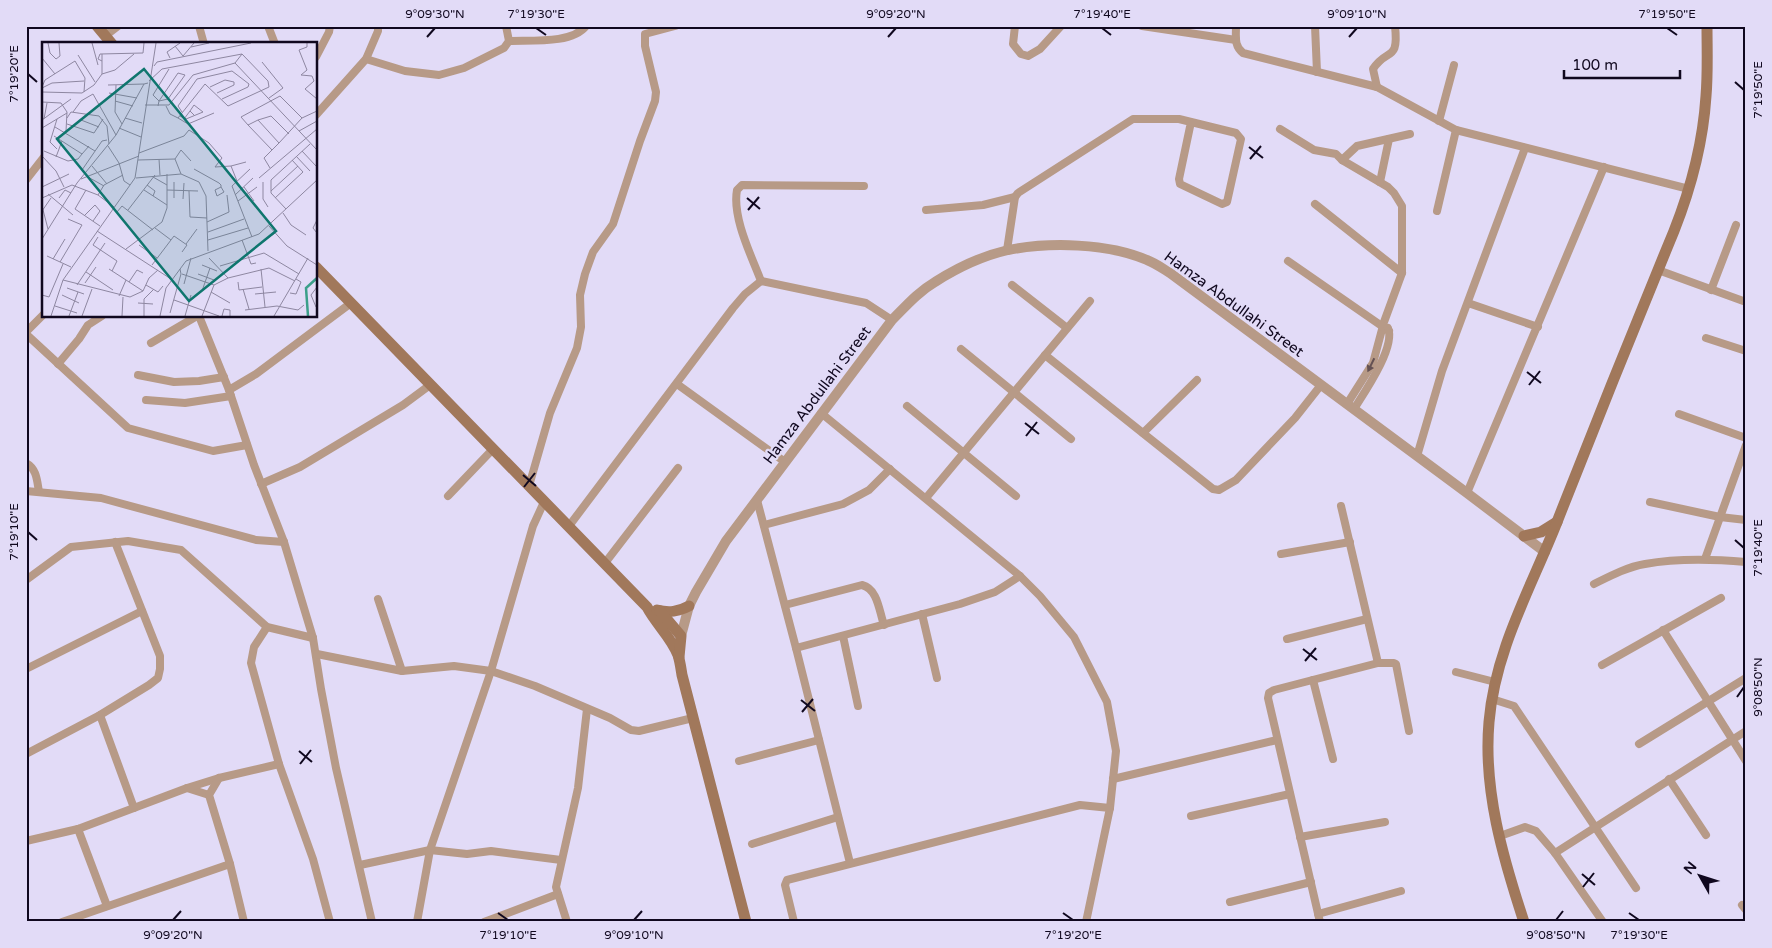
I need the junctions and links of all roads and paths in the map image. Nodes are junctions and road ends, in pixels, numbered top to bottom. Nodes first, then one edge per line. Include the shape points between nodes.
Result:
1 (97, 26) edge
2 (199, 26) edge
3 (268, 26) edge
4 (330, 26) edge
5 (378, 26) edge
6 (506, 26) edge
7 (586, 26) edge
8 (675, 26) edge
9 (1015, 26) edge
10 (1061, 26) edge
11 (1142, 26) edge
12 (1236, 26) edge
13 (1315, 26) edge
14 (1395, 26) edge
15 (1707, 26) edge
16 (117, 27) edge
17 (109, 40) edge
18 (1236, 40) junction
19 (203, 42) edge
20 (273, 42) edge
21 (509, 42) junction
22 (318, 53) edge
23 (366, 58) junction
24 (1454, 65) dead end
25 (1317, 72) junction
26 (1377, 87) junction
27 (318, 110) edge
28 (1439, 121) junction
29 (1191, 122) junction
30 (1280, 129) dead end
31 (1456, 130) junction
32 (1410, 134) dead end
33 (1389, 139) junction
34 (1525, 148) junction
35 (42, 160) edge
36 (1342, 160) junction
37 (1604, 167) junction
38 (26, 180) edge
39 (1380, 182) junction
40 (864, 186) dead end
41 (1689, 189) junction
42 (1015, 197) junction
43 (1315, 204) dead end
44 (926, 210) dead end
45 (1437, 211) dead end
46 (1736, 225) dead end
47 (1007, 250) junction
48 (1288, 261) dead end
49 (318, 269) edge
50 (1658, 270) junction
51 (1402, 273) junction
52 (761, 280) junction
53 (1012, 285) dead end
54 (1711, 290) junction
55 (1090, 301) dead end
56 (1746, 302) edge
57 (350, 303) junction
58 (1468, 303) junction
59 (42, 316) edge
60 (99, 318) edge
61 (194, 318) edge
62 (199, 318) edge
63 (892, 320) junction
64 (1386, 327) junction
65 (1538, 327) junction
66 (1067, 328) junction
67 (26, 333) edge
68 (1706, 338) dead end
69 (150, 343) dead end
70 (961, 349) dead end
71 (1746, 351) edge
72 (1045, 355) junction
73 (58, 364) junction
74 (138, 375) dead end
75 (224, 376) junction
76 (1198, 380) dead end
77 (677, 384) junction
78 (430, 385) junction
79 (1321, 385) junction
80 (1015, 391) junction
81 (230, 393) junction
82 (146, 400) dead end
83 (906, 406) dead end
84 (1350, 406) junction
85 (820, 413) junction
86 (1679, 414) dead end
87 (1143, 433) junction
88 (1746, 438) edge
89 (1071, 439) dead end
90 (247, 445) junction
91 (1746, 445) edge
92 (493, 449) junction
93 (964, 453) junction
94 (1417, 456) junction
95 (785, 462) junction
96 (26, 463) edge
97 (678, 468) dead end
98 (890, 469) junction
99 (262, 484) junction
100 (529, 486) junction
101 (26, 491) edge
102 (39, 492) junction
103 (1468, 492) junction
104 (448, 496) dead end
105 (1016, 496) dead end
106 (926, 498) junction
107 (757, 500) junction
108 (544, 502) junction
109 (1650, 502) dead end
110 (1342, 506) dead end
111 (1720, 517) junction
112 (1746, 520) edge
113 (1557, 522) junction
114 (764, 525) junction
115 (570, 526) junction
116 (1524, 536) junction
117 (115, 542) junction
118 (284, 542) junction
119 (1350, 542) junction
120 (1545, 552) junction
121 (1281, 554) dead end
122 (1705, 559) junction
123 (1746, 562) edge
124 (605, 563) junction
125 (1020, 576) junction
126 (26, 580) edge
127 (1594, 584) dead end
128 (1721, 598) dead end
129 (378, 599) dead end
130 (785, 605) junction
131 (689, 606) junction
132 (647, 607) junction
133 (142, 611) junction
134 (660, 611) junction
135 (922, 614) junction
136 (1367, 619) junction
137 (884, 624) junction
138 (267, 627) junction
139 (1663, 630) junction
140 (666, 634) junction
141 (681, 636) junction
142 (843, 636) junction
143 (313, 638) junction
144 (1287, 639) dead end
145 (796, 648) junction
146 (317, 654) junction
147 (679, 657) junction
148 (1378, 663) junction
149 (1602, 665) dead end
150 (26, 669) edge
151 (402, 671) junction
152 (491, 671) junction
153 (1456, 672) dead end
154 (937, 678) dead end
155 (1746, 678) edge
156 (1313, 680) junction
157 (1494, 682) junction
158 (1492, 698) junction
159 (1708, 702) junction
160 (858, 706) dead end
161 (587, 709) junction
162 (100, 714) junction
163 (693, 718) junction
164 (1409, 731) dead end
165 (1746, 731) edge
166 (819, 740) junction
167 (1278, 740) junction
168 (1732, 740) junction
169 (1639, 744) dead end
170 (26, 754) edge
171 (1333, 759) dead end
172 (739, 761) dead end
173 (1746, 761) edge
174 (279, 764) junction
175 (219, 778) junction
176 (1113, 778) junction
177 (1670, 779) junction
178 (187, 788) junction
179 (1290, 794) junction
180 (209, 795) junction
181 (134, 808) junction
182 (1110, 808) junction
183 (1190, 816) dead end
184 (838, 817) junction
185 (1385, 822) dead end
186 (1594, 827) junction
187 (78, 829) junction
188 (1706, 835) dead end
189 (1500, 836) junction
190 (1300, 837) junction
191 (26, 841) edge
192 (752, 844) dead end
193 (430, 850) junction
194 (1555, 853) junction
195 (561, 860) junction
196 (850, 863) junction
197 (230, 864) junction
198 (360, 865) junction
199 (1311, 882) junction
200 (1636, 888) dead end
201 (1401, 891) dead end
202 (558, 894) junction
203 (1230, 902) dead end
204 (107, 906) junction
205 (1319, 918) edge
206 (62, 922) edge
207 (244, 922) edge
208 (330, 922) edge
209 (372, 922) edge
210 (417, 922) edge
211 (484, 922) edge
212 (567, 922) edge
213 (746, 922) edge
214 (794, 922) edge
215 (1086, 922) edge
216 (1524, 922) edge
217 (1603, 922) edge

1 - 17 main road
2 - 19 street
3 - 20 street
4 - 22 street
5 - 23 street
6 - 21 street
7 - 21 street via 581,32 560,39
8 - 100 street via 645,34 655,101 613,224 593,252 584,274 577,348 550,413
9 - 10 street via 1013,44 1021,54 1028,56 1040,49
11 - 18 street
12 - 18 street
13 - 25 street
14 - 26 street via 1396,49 1373,69
15 - 41 main road via 1704,123
16 - 17 street
18 - 25 street via 1238,50 1243,53
21 - 23 street via 504,48 464,68 440,75 405,71
23 - 27 street
24 - 28 street
25 - 26 street
26 - 28 street
28 - 31 street
29 - 29 street via 1180,184 1222,204 1227,202 1240,136
29 - 42 street via 1133,120
30 - 36 street via 1314,150 1336,154
31 - 34 street
31 - 45 street
32 - 33 street
33 - 36 street via 1357,146
33 - 39 street
34 - 37 street
34 - 58 street
35 - 38 street
36 - 39 street
37 - 41 street
37 - 65 street
39 - 51 street via 1394,193 1402,206
40 - 52 street via 742,185 735,197 740,223
41 - 50 main road
42 - 44 street
42 - 47 street
43 - 51 street
46 - 54 street
47 - 63 street, Hamza Abdullahi Street via 965,265 934,282
47 - 79 street, Hamza Abdullahi Street via 1081,246 1122,252 1147,260 1170,273
48 - 64 street
49 - 57 main road
50 - 54 street
50 - 113 main road
51 - 64 street
52 - 63 street via 866,303
52 - 77 street via 733,308
53 - 66 street
54 - 56 street
55 - 66 street
57 - 78 main road
57 - 81 street
58 - 65 street
58 - 94 street via 1442,371
59 - 67 street
60 - 73 street via 88,325
61 - 69 street
62 - 75 street
63 - 85 street, Hamza Abdullahi Street
64 - 84 street via 1373,363
65 - 103 street
66 - 72 street
67 - 73 street
68 - 71 street
70 - 80 street
72 - 80 street
72 - 87 street
73 - 90 street via 123,424 134,430 213,451
74 - 75 street via 174,382
75 - 81 street
76 - 87 street
77 - 95 street
77 - 115 street
78 - 92 main road
78 - 99 street via 403,405 300,467
79 - 84 street, Hamza Abdullahi Street
79 - 87 street via 1295,418 1236,480 1219,490 1213,489
80 - 89 street
80 - 93 street
81 - 82 street via 185,403
81 - 90 street
83 - 93 street
84 - 94 street, Hamza Abdullahi Street
85 - 95 street, Hamza Abdullahi Street
85 - 98 street
86 - 88 street
90 - 99 street
91 - 111 street
92 - 100 main road
92 - 104 street
93 - 105 street
93 - 106 street
94 - 103 street, Hamza Abdullahi Street
95 - 107 street, Hamza Abdullahi Street
96 - 102 street via 35,471
97 - 124 street
98 - 106 street
98 - 114 street via 869,490 843,504
99 - 118 street
100 - 108 main road
101 - 102 street
102 - 118 street via 101,498 256,540
103 - 116 street, Hamza Abdullahi Street
106 - 125 street
107 - 114 street
107 - 131 street, Hamza Abdullahi Street via 726,541
108 - 115 main road
108 - 152 street via 533,526
109 - 111 street
110 - 119 street
111 - 112 street
111 - 122 street
113 - 116 main road via 1541,532
113 - 120 main road
114 - 130 street
115 - 124 main road
116 - 120 street, Hamza Abdullahi Street
117 - 126 street via 70,547
117 - 133 street
117 - 138 street via 128,541 181,550
118 - 143 street
119 - 121 street
119 - 136 street
120 - 157 main road via 1516,618
122 - 123 street
122 - 127 street via 1644,564
124 - 132 main road
125 - 135 street via 995,592
125 - 176 street via 1074,637 1107,702 1116,751
128 - 139 street
129 - 151 street
130 - 137 street via 862,585 873,592
130 - 145 street
131 - 134 main road via 681,611
131 - 141 street, Hamza Abdullahi Street
132 - 134 main road
132 - 140 main road
133 - 150 street
133 - 162 street via 160,656 158,678
134 - 141 main road
135 - 137 street
135 - 154 street
136 - 144 street
136 - 148 street
137 - 142 street
138 - 143 street
138 - 174 street via 254,647 251,664
139 - 149 street
139 - 159 street
140 - 141 main road
140 - 147 main road
141 - 147 main road
142 - 145 street
142 - 160 street
143 - 146 street
145 - 166 street
146 - 151 street
146 - 198 street via 336,768
147 - 163 main road
148 - 156 street
148 - 164 street via 1396,664
151 - 152 street via 454,666
152 - 161 street
152 - 193 street
153 - 157 street
155 - 159 street
156 - 167 street via 1269,693
156 - 171 street
157 - 158 main road
158 - 186 street via 1514,706
158 - 189 main road via 1488,776
159 - 168 street
159 - 169 street
161 - 163 street via 639,731
161 - 195 street via 578,788
162 - 170 street
162 - 181 street
163 - 213 main road
165 - 168 street
166 - 172 street
166 - 184 street
167 - 176 street
167 - 179 street
168 - 173 street
168 - 177 street
174 - 175 street
174 - 208 street via 313,859
175 - 178 street
175 - 180 street
176 - 182 street
177 - 186 street
177 - 188 street
178 - 180 street
178 - 181 street
179 - 183 street
179 - 190 street
180 - 197 street
181 - 187 street
182 - 196 street via 1080,805
182 - 215 street
184 - 192 street
184 - 196 street
185 - 190 street
186 - 194 street
186 - 200 street
187 - 191 street
187 - 204 street
189 - 194 street via 1526,828 1536,831
189 - 216 main road via 1506,867
190 - 199 street
193 - 195 street via 466,854 491,851
193 - 198 street
193 - 210 street
194 - 217 street
195 - 202 street via 556,887
196 - 214 street via 787,880 785,886
197 - 204 street
197 - 207 street
198 - 209 street
199 - 203 street
199 - 205 street
201 - 205 street
202 - 211 street
202 - 212 street
204 - 206 street

